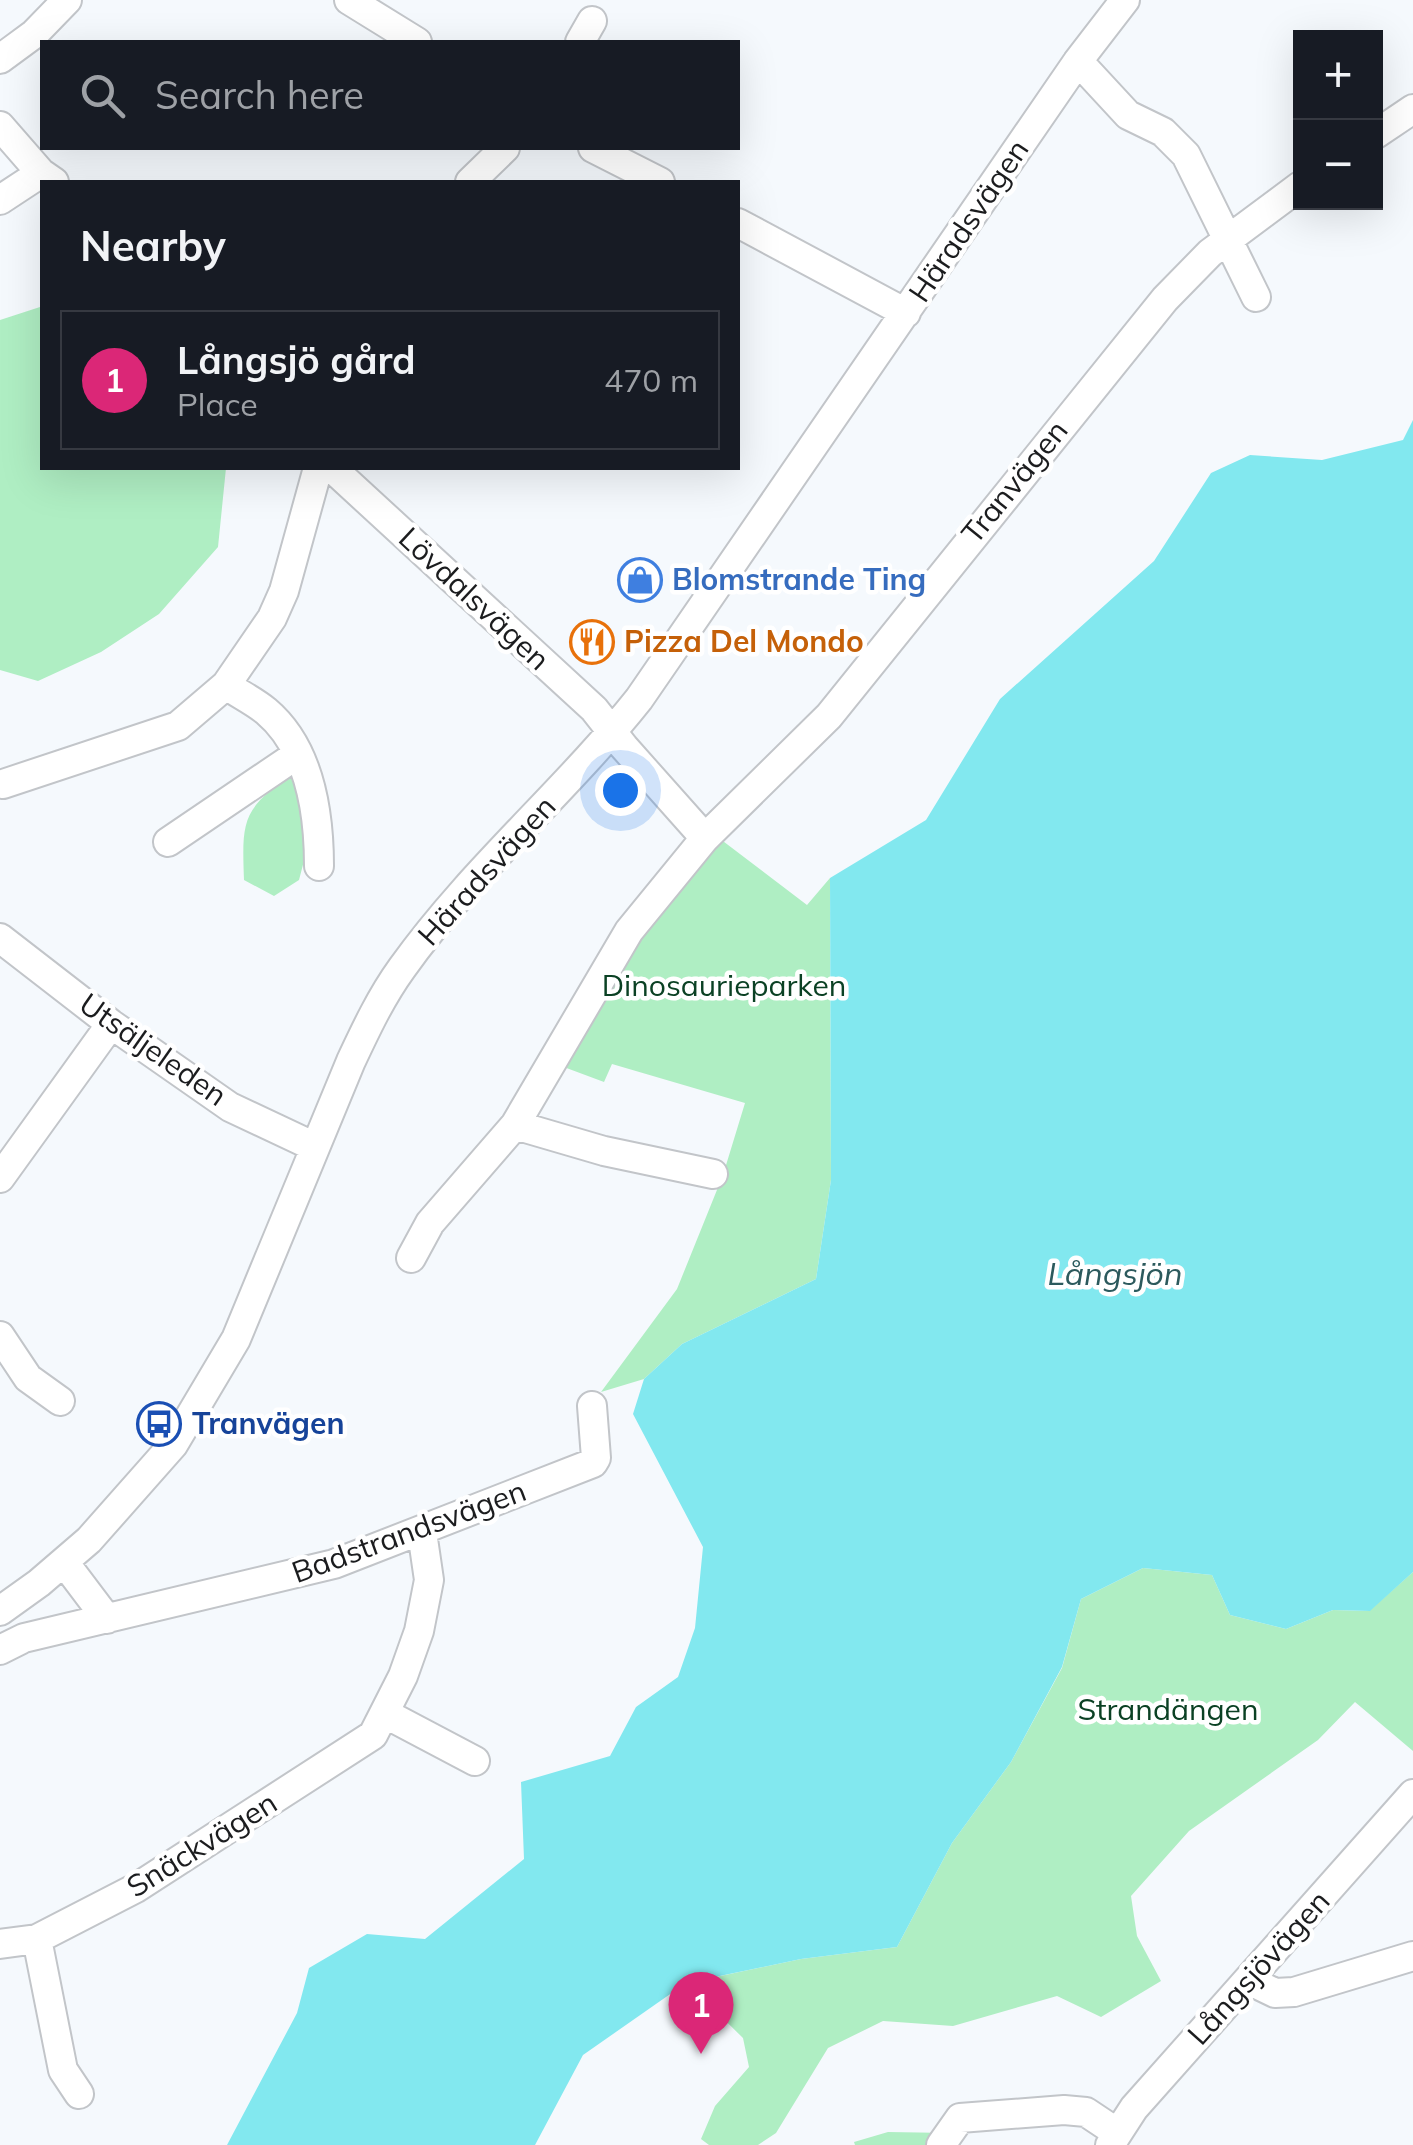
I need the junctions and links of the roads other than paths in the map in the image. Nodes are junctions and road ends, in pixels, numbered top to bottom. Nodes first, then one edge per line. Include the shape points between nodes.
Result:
1 (67, 0) edge
2 (349, 0) edge
3 (1125, 0) edge
4 (414, 40) edge
5 (0, 59) edge
6 (1078, 61) junction
7 (1413, 109) edge
8 (0, 126) edge
9 (1383, 129) edge
10 (503, 150) edge
11 (597, 150) edge
12 (47, 178) edge
13 (472, 180) edge
14 (656, 180) edge
15 (40, 181) edge
16 (1293, 191) edge
17 (0, 200) edge
18 (740, 224) edge
19 (1228, 238) junction
20 (1256, 297) dead end
21 (906, 313) junction
22 (317, 470) edge
23 (334, 470) edge
24 (226, 685) junction
25 (612, 733) junction
26 (298, 754) junction
27 (3, 784) dead end
28 (705, 838) junction
29 (168, 842) dead end
30 (318, 866) dead end
31 (0, 938) edge
32 (111, 1024) junction
33 (515, 1125) junction
34 (315, 1148) junction
35 (713, 1174) dead end
36 (0, 1178) edge
37 (411, 1258) dead end
38 (0, 1336) edge
39 (60, 1402) dead end
40 (592, 1406) dead end
41 (422, 1532) junction
42 (64, 1562) junction
43 (0, 1611) edge
44 (108, 1619) junction
45 (0, 1650) edge
46 (386, 1714) junction
47 (474, 1762) dead end
48 (1413, 1794) edge
49 (37, 1939) junction
50 (0, 1944) edge
51 (1413, 1956) edge
52 (1248, 1980) junction
53 (80, 2094) dead end
54 (1113, 2138) edge
55 (941, 2145) edge

1 - 5 street
2 - 4 street
3 - 6 street, Häradsvägen
6 - 19 street via 1128,114 1163,132 1186,155
6 - 21 street, Häradsvägen
7 - 9 street
8 - 12 street
10 - 13 street
11 - 14 street
15 - 17 street
16 - 19 street, Tranvägen
18 - 21 street
19 - 20 street
19 - 28 street, Tranvägen via 1154,312 829,716
21 - 25 street, Häradsvägen
22 - 24 street via 284,590
23 - 25 street, Lövdalsvägen via 594,709
24 - 26 street via 267,712
24 - 27 street via 178,726
25 - 28 street
25 - 34 street, Häradsvägen via 402,968 367,1027
26 - 29 street
26 - 30 street via 315,806
28 - 33 street, Tranvägen via 630,931
31 - 32 street, Utsäljeleden
32 - 34 street, Utsäljeleden via 230,1107
32 - 36 street
33 - 35 street
33 - 37 street, Tranvägen via 430,1223
34 - 42 street, Häradsvägen via 228,1354 173,1445
38 - 39 street via 28,1378
40 - 41 street, Badstrandsvägen via 592,1463
41 - 44 street, Badstrandsvägen via 319,1568
41 - 46 street, Snäckvägen via 426,1601
42 - 43 street, Häradsvägen
42 - 44 street
44 - 45 street, Badstrandsvägen
46 - 47 street
46 - 49 street, Snäckvägen via 357,1748 136,1888
48 - 52 street, Långsjövägen
49 - 50 street, Snäckvägen
49 - 53 street via 63,2070
51 - 52 street via 1294,1992 1276,1993
52 - 54 street, Långsjövägen
54 - 55 street via 1086,2112 1064,2110 960,2118

